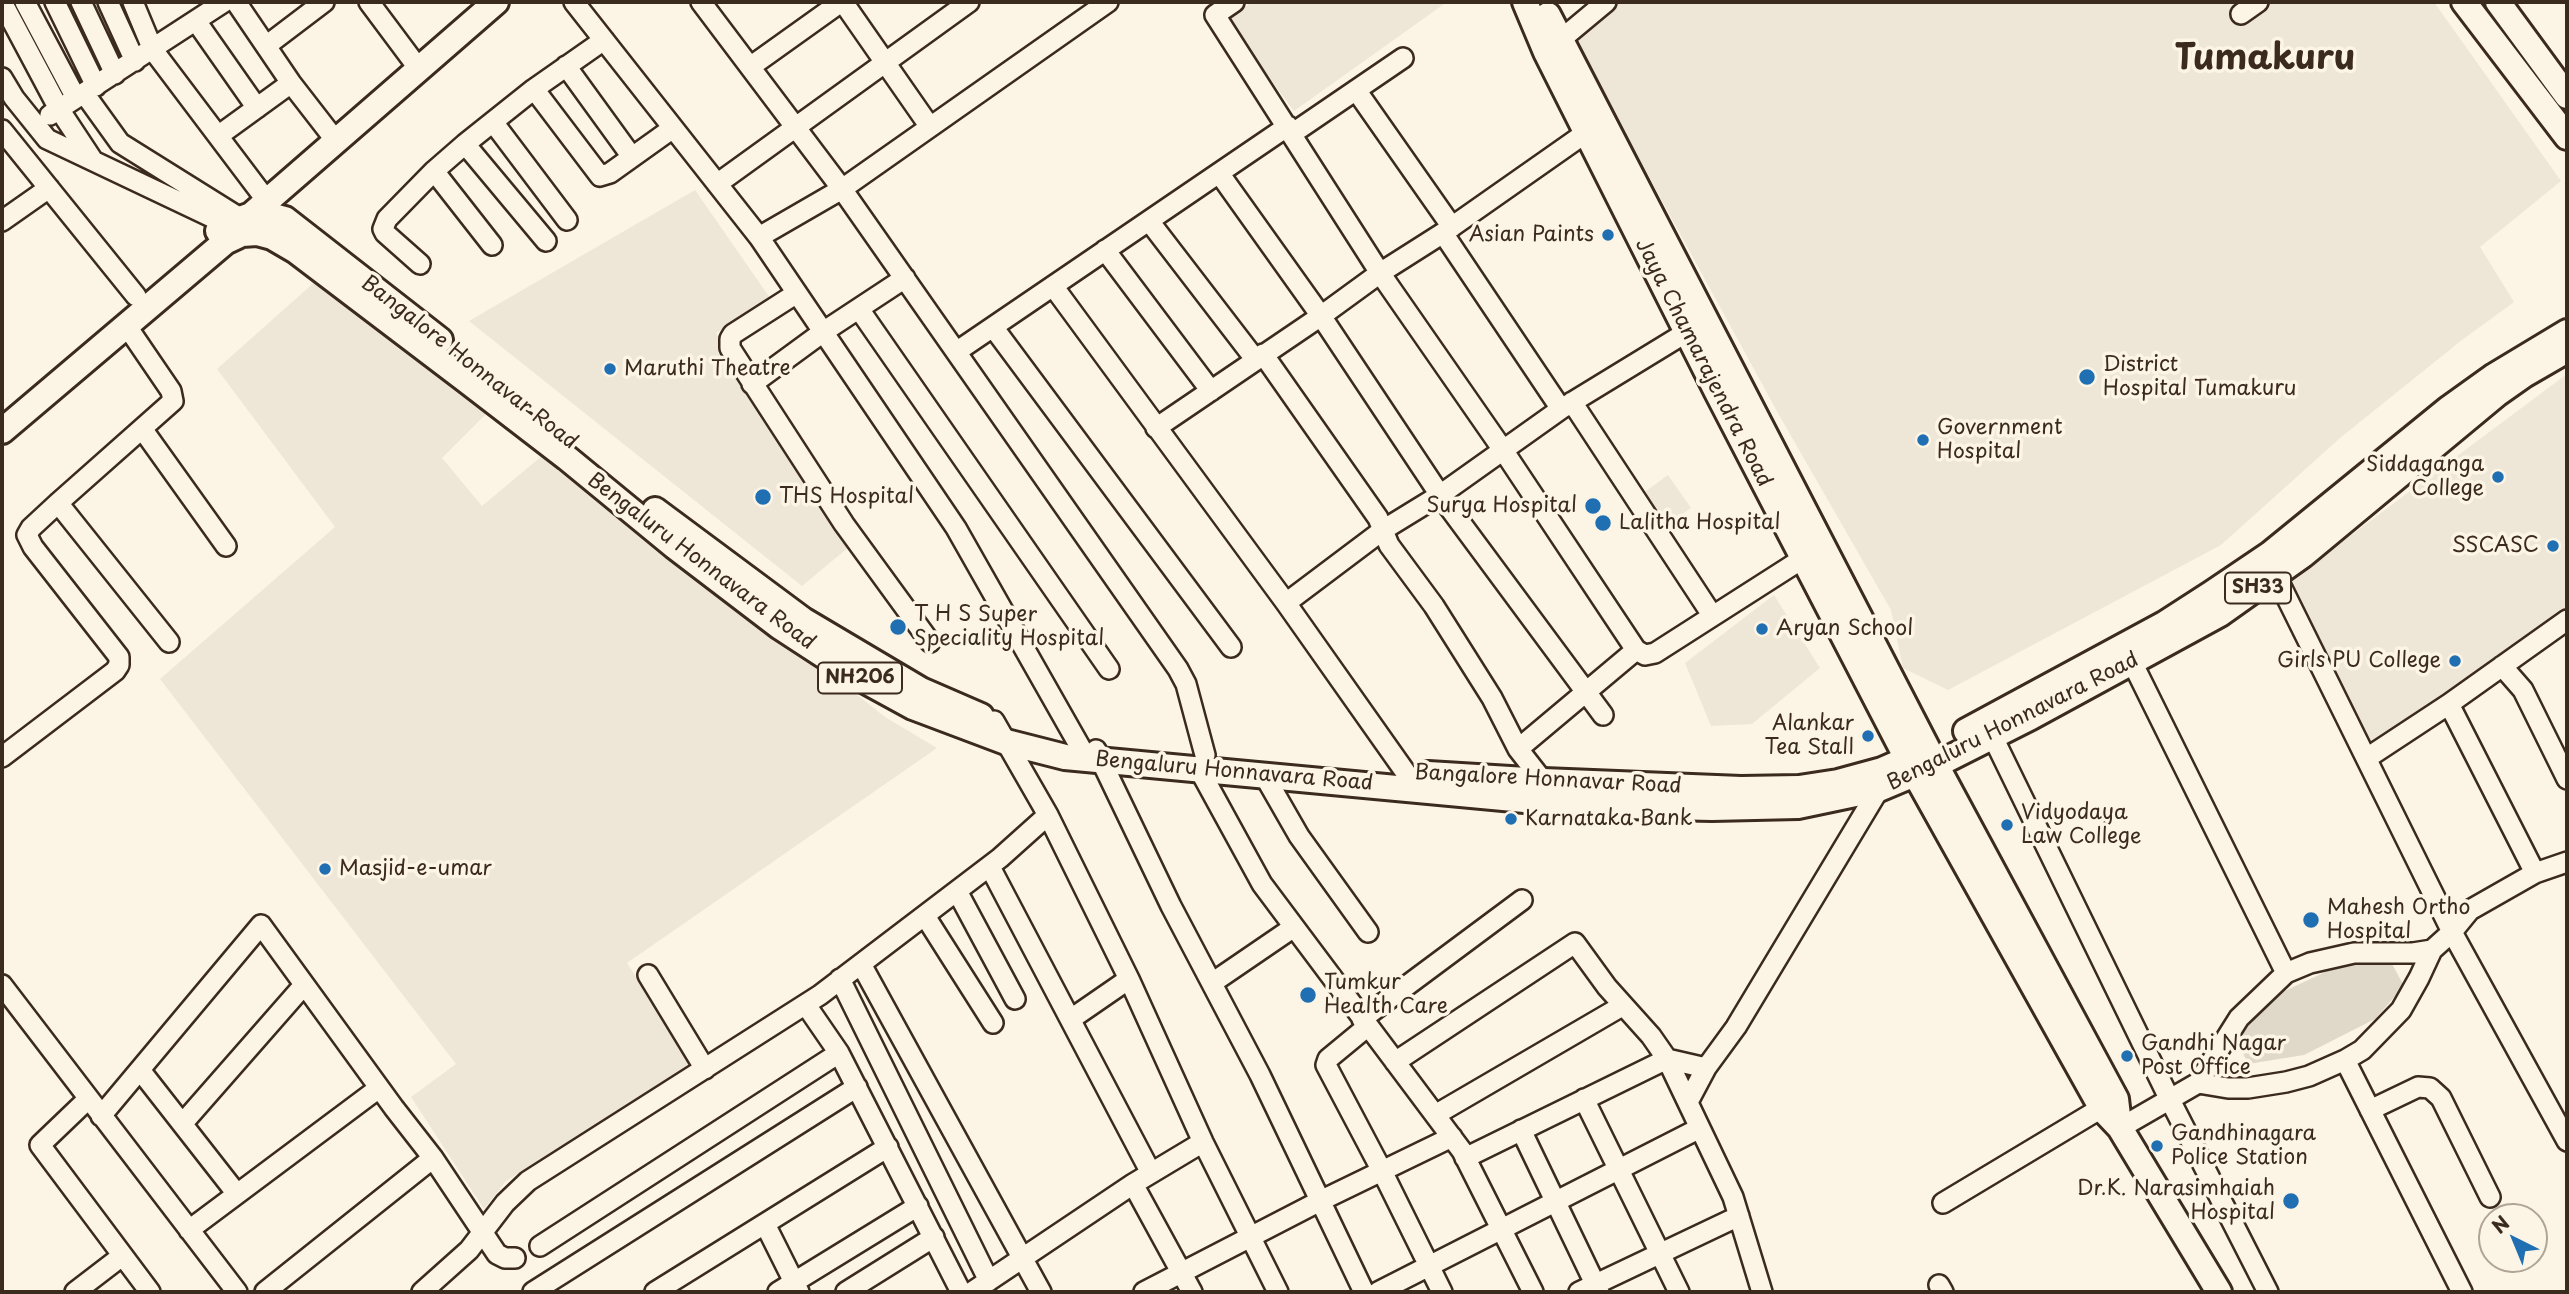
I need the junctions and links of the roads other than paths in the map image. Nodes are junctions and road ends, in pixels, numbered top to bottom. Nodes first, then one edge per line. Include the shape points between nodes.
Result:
1 (2, 2) edge
2 (25, 2) edge
3 (55, 2) edge
4 (81, 2) edge
5 (108, 2) edge
6 (133, 2) edge
7 (224, 2) edge
8 (236, 2) edge
9 (324, 2) edge
10 (369, 2) edge
11 (496, 2) edge
12 (574, 2) edge
13 (701, 2) edge
14 (842, 2) edge
15 (969, 2) edge
16 (1108, 2) edge
17 (1234, 2) edge
18 (1525, 2) edge
19 (1542, 2) edge
20 (1606, 2) edge
21 (2259, 2) edge
22 (2464, 2) edge
23 (2498, 2) edge
24 (2241, 14) dead end
25 (196, 21) junction
26 (604, 40) junction
27 (266, 46) junction
28 (1553, 46) junction
29 (153, 50) junction
30 (1403, 58) dead end
31 (135, 61) junction
32 (885, 62) junction
33 (566, 66) junction
34 (750, 67) junction
35 (419, 69) junction
36 (115, 74) junction
37 (2, 78) edge
38 (291, 83) junction
39 (534, 89) junction
40 (1356, 90) junction
41 (85, 92) junction
42 (2567, 96) edge
43 (257, 108) junction
44 (54, 112) junction
45 (494, 122) junction
46 (796, 127) junction
47 (930, 127) junction
48 (673, 128) junction
49 (2, 130) edge
50 (1290, 130) junction
51 (1587, 132) junction
52 (218, 136) junction
53 (2567, 137) edge
54 (336, 141) junction
55 (465, 144) junction
56 (632, 157) junction
57 (94, 161) junction
58 (434, 171) junction
59 (1219, 173) junction
60 (717, 184) junction
61 (48, 188) junction
62 (842, 189) junction
63 (245, 219) junction
64 (567, 220) dead end
65 (2, 221) edge
66 (1149, 221) junction
67 (1448, 230) junction
68 (759, 237) junction
69 (546, 241) dead end
70 (492, 245) dead end
71 (1105, 250) junction
72 (420, 264) dead end
73 (1380, 273) junction
74 (905, 278) junction
75 (1053, 286) junction
76 (797, 293) junction
77 (136, 296) junction
78 (859, 309) junction
79 (1321, 316) junction
80 (126, 325) junction
81 (993, 327) junction
82 (823, 332) junction
83 (1686, 332) junction
84 (2567, 332) edge
85 (2567, 350) edge
86 (956, 352) junction
87 (1259, 356) junction
88 (752, 384) junction
89 (1211, 391) junction
90 (1567, 406) junction
91 (2, 410) edge
92 (1156, 428) junction
93 (143, 430) junction
94 (2, 431) edge
95 (1503, 450) junction
96 (1440, 495) junction
97 (58, 503) junction
98 (1383, 530) junction
99 (226, 546) dead end
100 (1813, 552) junction
101 (2276, 576) junction
102 (1286, 603) junction
103 (1712, 615) junction
104 (2567, 620) edge
105 (169, 642) dead end
106 (930, 642) dead end
107 (1231, 647) dead end
108 (1636, 650) junction
109 (2132, 662) junction
110 (2502, 666) junction
111 (1109, 669) dead end
112 (1586, 691) junction
113 (2449, 704) junction
114 (1603, 715) dead end
115 (1989, 729) junction
116 (1000, 731) junction
117 (1518, 749) junction
118 (1091, 753) junction
119 (2, 757) edge
120 (2367, 758) junction
121 (1202, 762) junction
122 (1922, 762) junction
123 (1406, 773) junction
124 (1264, 775) junction
125 (1372, 777) junction
126 (2567, 779) edge
127 (1543, 781) junction
128 (1879, 789) junction
129 (1048, 815) junction
130 (2567, 862) edge
131 (990, 867) junction
132 (2535, 873) junction
133 (957, 891) junction
134 (1522, 900) dead end
135 (925, 916) junction
136 (1294, 927) junction
137 (1368, 932) dead end
138 (2452, 932) junction
139 (2432, 950) junction
140 (862, 964) junction
141 (2286, 973) junction
142 (648, 975) dead end
143 (841, 979) junction
144 (1129, 979) junction
145 (1212, 982) junction
146 (2, 985) edge
147 (304, 985) junction
148 (1016, 999) dead end
149 (806, 1005) junction
150 (1622, 1006) junction
151 (1071, 1019) junction
152 (993, 1023) dead end
153 (1365, 1023) junction
154 (839, 1053) junction
155 (1667, 1059) junction
156 (2345, 1060) junction
157 (1395, 1062) junction
158 (1706, 1068) junction
159 (140, 1069) junction
160 (705, 1069) junction
161 (2198, 1083) junction
162 (856, 1087) junction
163 (379, 1088) junction
164 (2169, 1098) junction
165 (88, 1099) junction
166 (1584, 1099) junction
167 (1689, 1100) junction
168 (2109, 1104) junction
169 (2370, 1110) junction
170 (1434, 1115) junction
171 (101, 1116) junction
172 (183, 1123) junction
173 (1700, 1128) junction
174 (2120, 1128) junction
175 (1521, 1130) junction
176 (1452, 1138) junction
177 (2567, 1141) edge
178 (1203, 1142) junction
179 (888, 1147) junction
180 (433, 1158) junction
181 (1465, 1158) junction
182 (1618, 1170) junction
183 (1382, 1171) junction
184 (1151, 1173) junction
185 (1133, 1184) junction
186 (237, 1194) junction
187 (2490, 1196) dead end
188 (1321, 1201) junction
189 (1555, 1202) junction
190 (1943, 1203) dead end
191 (918, 1206) junction
192 (1739, 1216) junction
193 (765, 1224) junction
194 (1501, 1229) junction
195 (189, 1230) junction
196 (483, 1231) junction
197 (934, 1237) junction
198 (1250, 1238) junction
199 (540, 1246) dead end
200 (1660, 1254) junction
201 (122, 1256) junction
202 (1023, 1257) junction
203 (515, 1258) dead end
204 (1429, 1265) junction
205 (1183, 1273) junction
206 (989, 1281) junction
207 (791, 1289) edge
208 (1591, 1290) edge
209 (75, 1292) edge
210 (150, 1292) edge
211 (237, 1292) edge
212 (265, 1292) edge
213 (422, 1292) edge
214 (533, 1292) edge
215 (655, 1292) edge
216 (846, 1292) edge
217 (961, 1292) edge
218 (972, 1292) edge
219 (1041, 1292) edge
220 (1144, 1292) edge
221 (1192, 1292) edge
222 (1278, 1292) edge
223 (1364, 1292) edge
224 (1378, 1292) edge
225 (1442, 1292) edge
226 (1533, 1292) edge
227 (1679, 1292) edge
228 (1762, 1292) edge
229 (2219, 1292) edge
230 (2267, 1292) edge
231 (2462, 1292) edge

1 - 44 street
2 - 41 street
3 - 41 street
4 - 36 street
5 - 31 street
6 - 29 street
7 - 25 street
8 - 27 street
9 - 27 street
10 - 35 street
11 - 35 main road
12 - 26 street
13 - 34 street
14 - 32 street
14 - 34 street
15 - 32 street
16 - 47 street
17 - 50 street via 1216,15
18 - 28 main road, Jaya Chamarajendra Road
19 - 28 main road, Jaya Chamarajendra Road
20 - 28 street
21 - 24 street
22 - 53 main road
23 - 42 main road
25 - 29 street
25 - 43 street
26 - 33 street
26 - 48 street
27 - 38 street
28 - 51 main road, Jaya Chamarajendra Road
28 - 100 main road, Jaya Chamarajendra Road
29 - 31 street
29 - 52 street
30 - 40 street
31 - 36 street
32 - 46 street
32 - 47 street
33 - 39 street
33 - 56 street
34 - 46 street
35 - 54 main road
36 - 41 street
37 - 57 street via 47,139
38 - 43 street
38 - 54 street
39 - 45 street
39 - 56 street via 600,176
40 - 50 street
40 - 67 street
41 - 44 street
41 - 63 street via 120,144
43 - 52 street
44 - 57 street
45 - 55 street
45 - 64 street
46 - 60 street
46 - 62 street
47 - 62 street
48 - 56 street
48 - 60 street
49 - 61 street
50 - 59 street
50 - 73 street
51 - 67 street
51 - 83 main road, Jaya Chamarajendra Road
52 - 63 street
54 - 63 main road
55 - 58 street
55 - 69 street
57 - 63 street
58 - 70 street
58 - 72 street via 387,219 383,229
59 - 66 street
59 - 79 street
60 - 68 street
61 - 65 street
61 - 77 street
62 - 68 street
62 - 74 street
63 - 77 main road
63 - 80 main road
63 - 116 main road, Bangalore Honnavar Road / NH206 via 257,233 296,251 511,405 794,614
66 - 71 street
66 - 87 street
67 - 73 street
67 - 90 street
68 - 76 street
71 - 75 street
71 - 89 street
73 - 79 street
73 - 95 street
74 - 78 street
74 - 86 street
75 - 81 street
75 - 92 street
76 - 82 street
76 - 88 street via 730,339 730,348
77 - 91 main road
78 - 82 street
78 - 111 street
79 - 87 street
79 - 96 street
80 - 93 street via 174,396
80 - 94 main road
81 - 86 street
81 - 107 street
82 - 88 street
82 - 118 street via 956,528
83 - 90 street
83 - 100 main road, Jaya Chamarajendra Road
84 - 115 main road, Bangalore Honnavar Road / SH33 via 2448,408 2270,554
85 - 101 main road, Bengaluru Honnavara Road / SH33 via 2477,410
86 - 121 street via 1178,669 1186,684
87 - 89 street
87 - 98 street
88 - 106 street via 844,524
89 - 92 street
90 - 95 street
90 - 103 street
92 - 102 street
93 - 97 street
93 - 99 street
95 - 96 street
95 - 108 street
96 - 98 street
96 - 112 street
97 - 105 street
97 - 119 street via 31,528 28,540 119,657 119,665
98 - 102 street
98 - 117 street via 1492,698
100 - 103 street
100 - 122 main road, Jaya Chamarajendra Road
101 - 109 main road, Bengaluru Honnavara Road / SH33 via 2220,614
101 - 120 street
102 - 123 street
103 - 108 street via 1655,653 1645,655
104 - 110 street
108 - 112 street
109 - 115 main road, Bengaluru Honnavara Road / SH33
109 - 141 street
110 - 113 street
110 - 126 street via 2523,690
112 - 114 street
112 - 117 street
113 - 120 street
113 - 132 street
115 - 122 main road, Bangalore Honnavar Road / SH33
115 - 164 street
116 - 118 main road, Bangalore Honnavar Road / NH206 via 1034,734
116 - 129 street
117 - 127 street
118 - 121 main road, Bangalore Honnavar Road / NH206
118 - 145 street
120 - 138 street
121 - 124 main road, Bengaluru Honnavara Road / NH206
121 - 125 main road, Bangalore Honnavar Road / NH206
121 - 136 street via 1262,884
122 - 127 main road, Bangalore Honnavar Road / NH206 via 1799,788
122 - 128 main road, Bengaluru Honnavara Road / NH206
122 - 168 main road, Jaya Chamarajendra Road
123 - 125 main road, Bangalore Honnavar Road / NH206
123 - 127 main road, Bangalore Honnavar Road / NH206
124 - 125 main road, Bengaluru Honnavara Road / NH206
124 - 137 street via 1298,836
125 - 128 main road, Bengaluru Honnavara Road / NH206 via 1577,805 1798,806
128 - 158 street via 1736,1027
129 - 131 street
129 - 144 street
130 - 132 street
131 - 133 street
131 - 151 street
132 - 138 street via 2470,911
133 - 135 street
133 - 148 street
134 - 153 street
135 - 140 street
135 - 152 street
136 - 145 street
136 - 153 street
138 - 139 street
138 - 177 street
139 - 141 street via 2354,953
139 - 156 street via 2401,1010 2362,1050
140 - 143 street
140 - 202 street
141 - 161 street via 2239,1018
142 - 160 street
143 - 149 street
143 - 206 street
144 - 151 street
144 - 178 street
145 - 188 street
146 - 165 street
147 - 159 street via 261,925
147 - 163 street
147 - 172 street
149 - 154 street
149 - 160 street
150 - 155 street
150 - 157 street via 1575,943
150 - 170 street
151 - 184 street
153 - 157 street
153 - 183 street via 1326,1065
154 - 162 street
154 - 199 street
155 - 158 street
155 - 166 street
155 - 167 street
156 - 161 street via 2318,1073 2248,1088
156 - 169 street
157 - 170 street
158 - 167 street
159 - 171 street
159 - 172 street
160 - 196 street via 528,1181
161 - 164 street
162 - 179 street
162 - 214 street
163 - 180 street
163 - 186 street
164 - 174 street
164 - 230 street
165 - 171 street
165 - 201 street via 40,1144
166 - 175 street
166 - 182 street
167 - 173 street
168 - 174 main road, Jaya Chamarajendra Road
168 - 190 street
169 - 187 street via 2418,1087 2430,1088 2441,1098
169 - 231 street
170 - 176 street
171 - 195 street
172 - 186 street
173 - 182 street
173 - 192 street
174 - 229 main road, Jaya Chamarajendra Road
175 - 181 street
175 - 189 street
176 - 181 street
176 - 183 street
178 - 184 street
178 - 198 street
179 - 191 street
179 - 193 street
180 - 196 street
180 - 212 street
181 - 194 street
182 - 189 street
182 - 200 street
183 - 188 street
183 - 204 street
184 - 185 street
185 - 202 street
185 - 205 street
186 - 195 street
188 - 198 street
188 - 223 street
189 - 194 street
189 - 208 street
191 - 197 street
191 - 207 street
192 - 200 street
192 - 228 street
193 - 207 street
193 - 215 street
194 - 204 street
194 - 226 street
195 - 211 street
196 - 203 street via 497,1254
196 - 213 street via 469,1250
197 - 216 street
197 - 217 street
198 - 205 street
198 - 222 street
200 - 208 street
200 - 227 street
201 - 209 street
201 - 210 street
202 - 206 street
202 - 219 street
204 - 224 street
204 - 225 street
205 - 220 street
205 - 221 street
206 - 218 street

